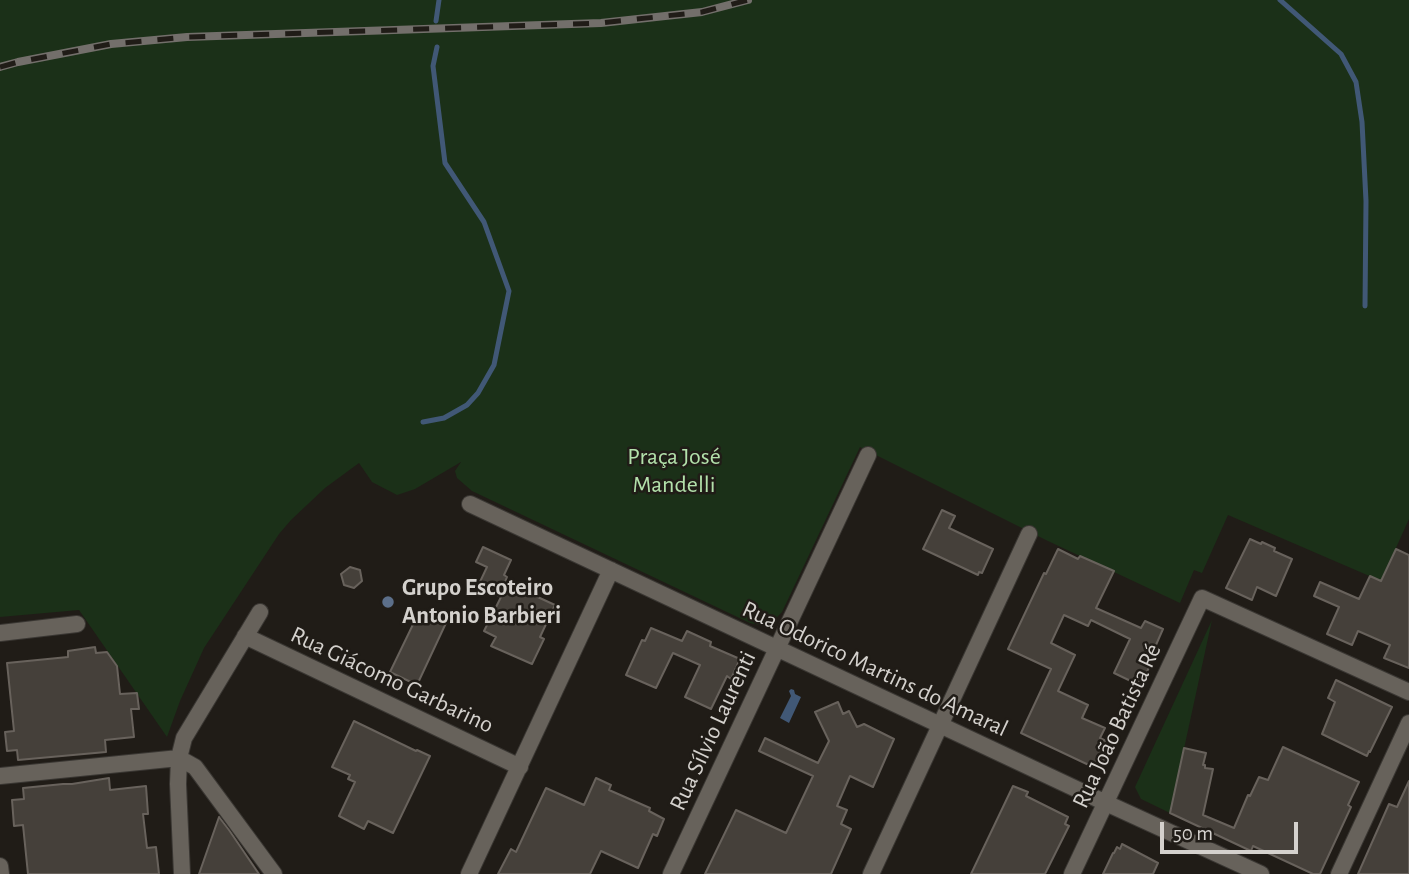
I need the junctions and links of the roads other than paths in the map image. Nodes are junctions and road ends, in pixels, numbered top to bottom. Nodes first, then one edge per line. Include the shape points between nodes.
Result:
1 (868, 455) dead end
2 (470, 504) dead end
3 (1029, 534) dead end
4 (611, 570) junction
5 (260, 612) dead end
6 (77, 624) dead end
7 (0, 633) edge
8 (245, 636) junction
9 (777, 648) junction
10 (1409, 692) edge
11 (1409, 723) edge
12 (940, 725) junction
13 (179, 758) junction
14 (520, 766) junction
15 (0, 776) edge
16 (1106, 803) junction
17 (0, 866) edge
18 (1, 874) edge
19 (182, 874) edge
20 (274, 874) edge
21 (469, 874) edge
22 (671, 874) edge
23 (871, 874) edge
24 (1072, 874) edge
25 (1261, 874) edge
26 (1339, 874) edge

1 - 9 street, Rua Sílvio Laurenti
2 - 4 street, Rua Odorico Martins do Amaral
3 - 12 street
4 - 9 street, Rua Odorico Martins do Amaral
4 - 14 street
5 - 8 street
6 - 7 street
8 - 13 street via 184,738
8 - 14 street, Rua Giácomo Garbarino
9 - 12 street, Rua Odorico Martins do Amaral
9 - 22 street, Rua Sílvio Laurenti
10 - 16 street, Rua João Batista Ré via 1202,598
11 - 26 street
12 - 16 street, Rua Odorico Martins do Amaral
12 - 23 street
13 - 15 street
13 - 19 street
13 - 20 street via 195,767
14 - 21 street
16 - 24 street, Rua João Batista Ré
16 - 25 street, Rua Odorico Martins do Amaral
17 - 18 street

